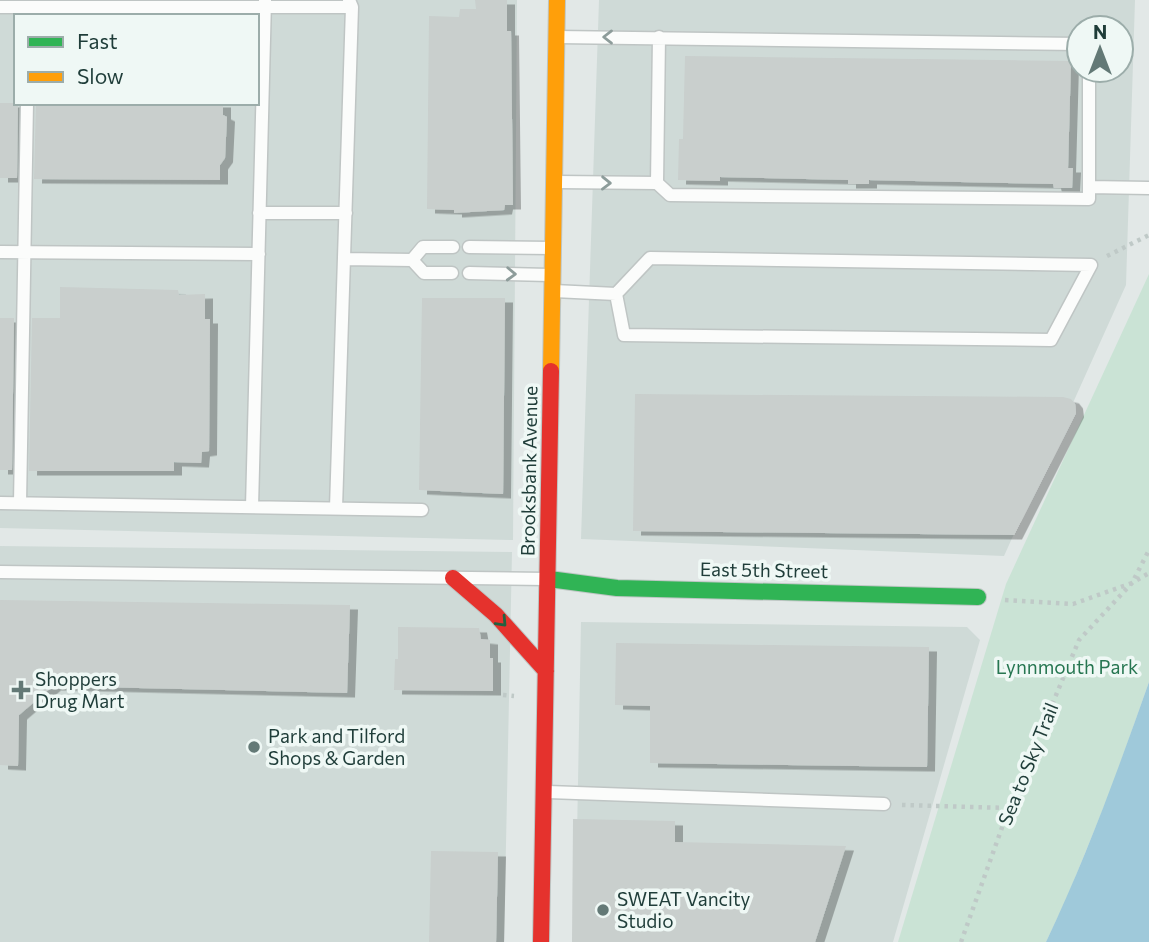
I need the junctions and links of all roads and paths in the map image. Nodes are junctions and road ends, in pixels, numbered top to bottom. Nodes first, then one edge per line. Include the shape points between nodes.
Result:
1 (557, 0) edge
2 (265, 4) edge
3 (351, 4) edge
4 (0, 7) edge
5 (28, 12) edge
6 (557, 37) junction
7 (659, 37) junction
8 (1065, 44) edge
9 (1089, 84) edge
10 (27, 105) edge
11 (555, 182) junction
12 (657, 184) junction
13 (1089, 187) junction
14 (1149, 188) edge
15 (260, 213) junction
16 (346, 213) junction
17 (1149, 235) edge
18 (453, 247) dead end
19 (469, 247) dead end
20 (554, 248) junction
21 (0, 252) edge
22 (25, 252) junction
23 (259, 254) junction
24 (344, 259) junction
25 (412, 260) junction
26 (1091, 265) junction
27 (452, 273) dead end
28 (468, 274) dead end
29 (554, 283) junction
30 (616, 294) junction
31 (0, 502) edge
32 (20, 503) junction
33 (252, 507) junction
34 (336, 508) junction
35 (422, 510) dead end
36 (1149, 550) edge
37 (0, 572) edge
38 (1149, 573) edge
39 (453, 578) junction
40 (549, 579) junction
41 (1132, 583) junction
42 (978, 597) dead end
43 (1011, 600) dead end
44 (546, 671) junction
45 (503, 695) dead end
46 (514, 696) dead end
47 (544, 792) junction
48 (884, 804) joint
49 (1009, 808) junction
50 (541, 942) edge
51 (961, 942) edge

1 - 6 main road, Brooksbank Avenue
2 - 3 lane
2 - 5 lane
2 - 15 lane
3 - 16 lane
4 - 5 lane
7 -> 6 lane
6 - 11 main road, Brooksbank Avenue
7 - 8 lane
7 - 12 lane
9 - 13 lane
10 - 22 lane
11 -> 12 lane
11 - 20 main road, Brooksbank Avenue
12 - 13 lane via 670,195 1089,200
13 - 14 lane
15 - 16 lane
15 - 23 lane
16 - 24 lane
17 - 26 path
18 - 25 lane via 423,247
19 - 20 lane
20 - 29 main road, Brooksbank Avenue
21 - 22 lane
22 - 23 lane
22 - 32 lane
23 - 33 lane
24 - 25 lane
24 - 34 lane
25 - 27 lane via 424,273
26 - 30 lane via 650,258
26 - 30 lane via 1051,340 624,335
28 -> 29 lane
29 - 30 lane
29 - 40 main road, Brooksbank Avenue
31 - 32 lane
32 - 33 lane
33 - 34 lane
34 - 35 lane
36 - 41 path
37 - 39 lane
38 - 41 path, Sea to Sky Trail
39 - 40 lane
39 -> 44 main road via 496,615
40 - 42 main road, East 5th Street via 617,588
40 - 44 main road, Brooksbank Avenue
41 - 43 path via 1073,604
41 - 49 path, Sea to Sky Trail via 1079,640
44 - 47 main road, Brooksbank Avenue
45 - 46 path
47 - 48 lane
47 - 50 main road, Brooksbank Avenue
48 - 49 path
49 - 51 path, Sea to Sky Trail

